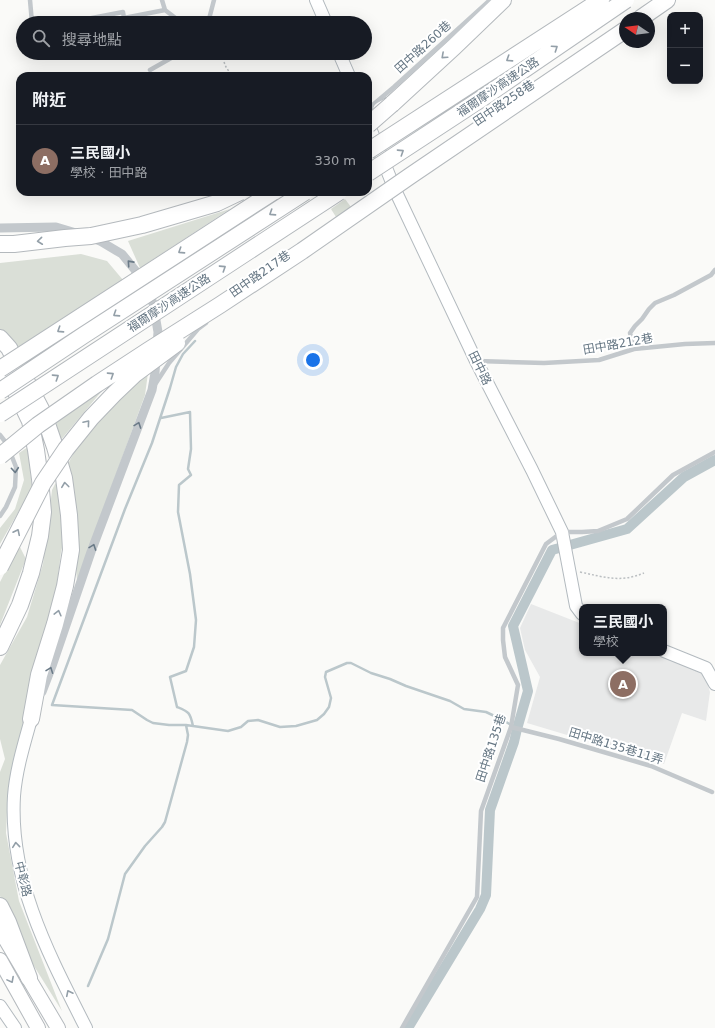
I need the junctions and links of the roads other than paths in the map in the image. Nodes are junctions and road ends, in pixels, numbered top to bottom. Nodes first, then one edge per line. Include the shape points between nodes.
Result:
1 (30, 0) edge
2 (162, 0) edge
3 (214, 0) edge
4 (316, 0) edge
5 (490, 0) edge
6 (503, 0) edge
7 (600, 0) edge
8 (626, 0) edge
9 (667, 0) edge
10 (673, 0) edge
11 (165, 10) junction
12 (650, 12) edge
13 (655, 12) edge
14 (31, 16) edge
15 (102, 16) edge
16 (124, 16) edge
17 (134, 16) edge
18 (173, 16) edge
19 (210, 16) edge
20 (323, 16) edge
21 (619, 34) edge
22 (619, 37) edge
23 (168, 60) edge
24 (342, 60) edge
25 (150, 70) dead end
26 (347, 72) edge
27 (392, 104) junction
28 (372, 106) edge
29 (372, 116) edge
30 (372, 121) edge
31 (372, 134) edge
32 (372, 148) edge
33 (372, 170) edge
34 (395, 190) junction
35 (231, 196) edge
36 (267, 196) edge
37 (299, 196) edge
38 (333, 196) edge
39 (175, 210) dead end
40 (124, 226) dead end
41 (0, 228) edge
42 (0, 244) edge
43 (715, 270) edge
44 (275, 275) dead end
45 (220, 305) junction
46 (211, 320) dead end
47 (0, 338) edge
48 (715, 344) edge
49 (634, 350) junction
50 (476, 361) junction
51 (0, 369) edge
52 (152, 390) junction
53 (0, 391) edge
54 (0, 414) edge
55 (0, 435) edge
56 (715, 452) edge
57 (0, 456) edge
58 (0, 516) edge
59 (564, 542) junction
60 (0, 567) edge
61 (579, 610) edge
62 (0, 647) edge
63 (667, 652) edge
64 (715, 684) edge
65 (31, 719) junction
66 (511, 727) junction
67 (712, 792) dead end
68 (0, 906) edge
69 (0, 930) edge
70 (0, 960) edge
71 (29, 978) junction
72 (0, 1006) edge
73 (15, 1028) edge
74 (38, 1028) edge
75 (58, 1028) edge
76 (86, 1028) edge
77 (402, 1028) edge

1 - 14 lane
2 - 11 lane
3 - 19 lane
4 - 20 street
5 - 28 lane, 田中路260巷
6 -> 27 highway
7 -> 32 highway, 福爾摩沙高速公路, bridge
33 -> 8 highway, 福爾摩沙高速公路, bridge
9 - 12 highway
10 - 13 lane
11 - 17 lane
11 - 18 lane
15 - 16 lane via 123,12
21 - 45 highway, bridge
22 - 34 lane, 田中路258巷
23 - 25 lane
24 - 26 street
27 - 29 highway, bridge
27 - 30 highway, bridge
31 - 34 street, 田中路
34 - 44 lane, 田中路217巷
34 - 50 street, 田中路
35 -> 42 highway, bridge via 142,225 91,236
36 -> 51 highway, bridge
37 -> 53 highway, 福爾摩沙高速公路, bridge
54 -> 38 highway, 福爾摩沙高速公路, bridge
39 - 40 lane
52 -> 41 street via 158,332 153,303 135,270 122,254 100,241 56,227
43 - 49 lane via 711,275 655,303 630,333
57 -> 45 highway, bridge via 38,425 97,384
60 -> 45 highway, bridge via 42,483 81,430 135,374 187,336
46 - 52 lane via 198,329 179,351
65 -> 47 highway via 71,550 64,478 55,447 44,415 9,348
48 - 49 lane, 田中路212巷 via 685,344
49 - 50 lane, 田中路212巷 via 599,360 544,363
50 - 59 street, 田中路 via 532,470
51 - 62 highway via 17,394 30,421 43,512 31,573 20,605
65 -> 52 street
55 -> 58 lane via 7,444 16,467 15,487
56 - 59 lane via 673,475 627,519 598,531 582,532
59 - 61 street, 田中路 via 576,606
59 - 66 lane, 田中路135巷 via 546,544 503,628 506,657 518,685
63 - 64 street via 706,668
76 -> 65 street, 中彰路 via 34,916 17,855 14,794
66 - 67 lane, 田中路135巷11弄 via 650,766
66 - 77 lane, 田中路135巷 via 481,811 477,897
68 - 71 highway
69 - 71 main road
70 -> 74 main road
71 - 75 main road
72 - 73 street

